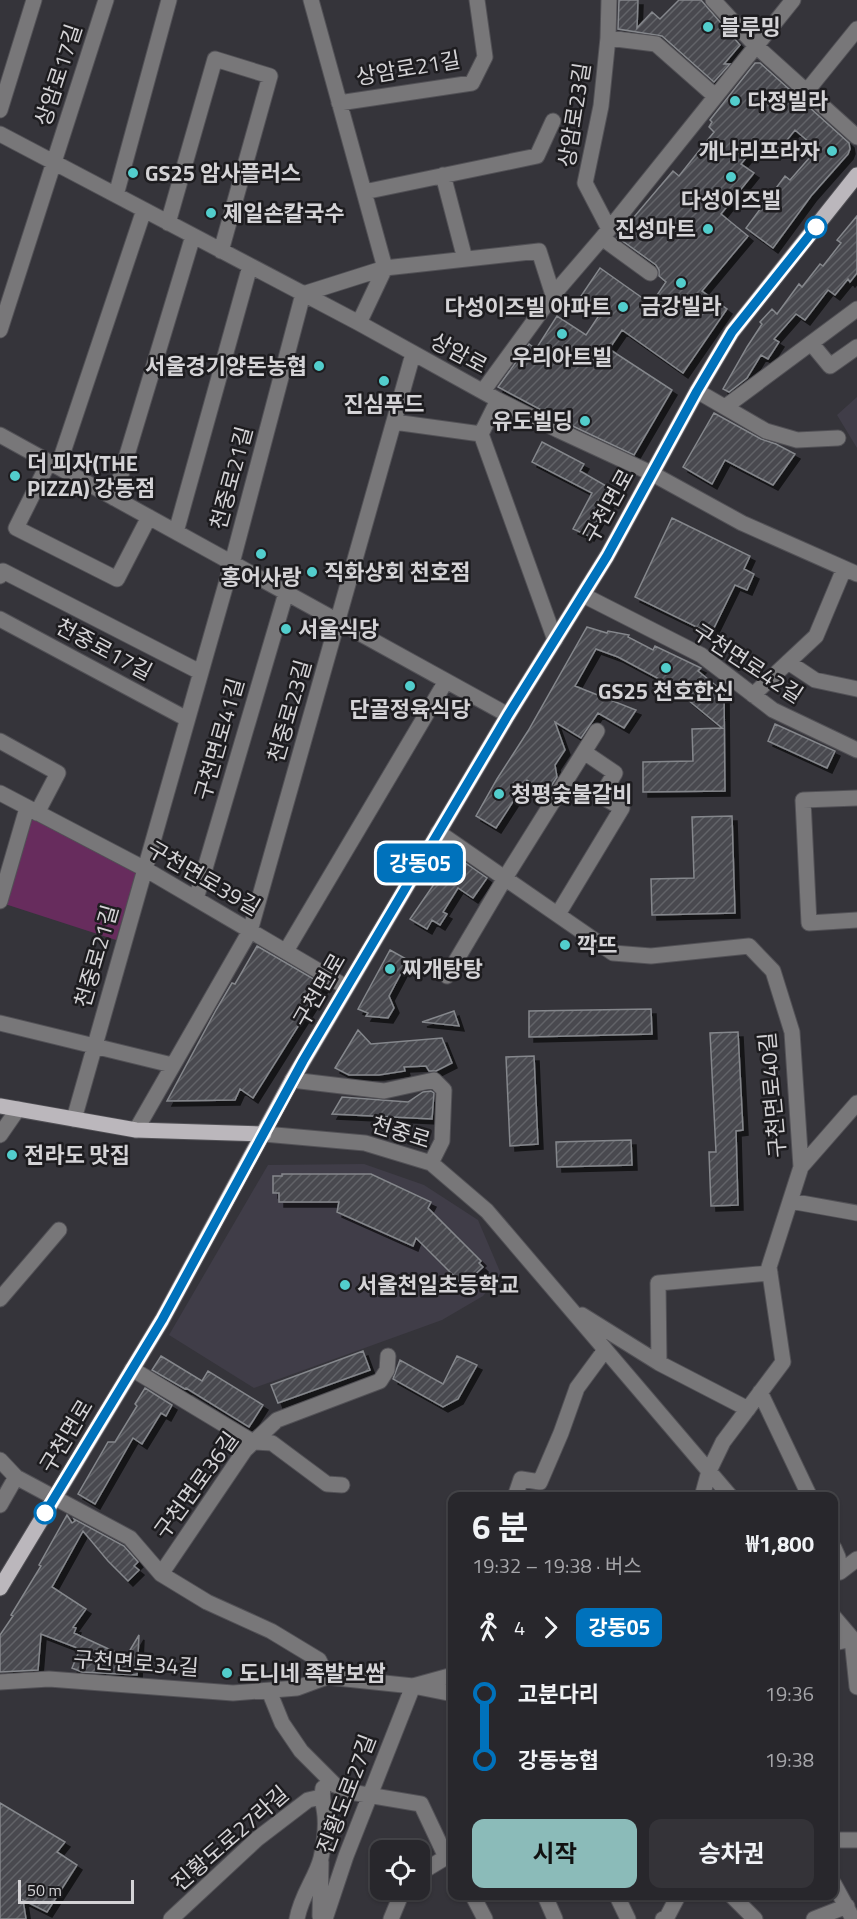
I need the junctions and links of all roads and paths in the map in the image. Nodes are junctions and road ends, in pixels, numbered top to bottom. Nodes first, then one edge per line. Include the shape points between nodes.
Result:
1 (34, 0) edge
2 (106, 0) edge
3 (169, 0) edge
4 (311, 0) edge
5 (477, 0) edge
6 (609, 0) edge
7 (713, 0) edge
8 (793, 0) edge
9 (857, 29) edge
10 (608, 38) junction
11 (756, 46) junction
12 (806, 92) junction
13 (715, 96) junction
14 (339, 103) junction
15 (0, 110) edge
16 (553, 121) dead end
17 (0, 134) edge
18 (857, 137) edge
19 (54, 163) junction
20 (443, 175) junction
21 (857, 175) edge
22 (364, 192) junction
23 (116, 195) junction
24 (144, 210) junction
25 (168, 223) junction
26 (606, 233) junction
27 (193, 236) junction
28 (221, 251) junction
29 (465, 259) junction
30 (250, 266) junction
31 (385, 267) junction
32 (650, 273) dead end
33 (303, 294) junction
34 (553, 296) junction
35 (857, 309) edge
36 (359, 323) junction
37 (0, 330) edge
38 (811, 343) junction
39 (857, 347) edge
40 (413, 354) junction
41 (483, 391) junction
42 (697, 391) junction
43 (498, 400) junction
44 (725, 407) junction
45 (394, 422) junction
46 (481, 434) junction
47 (0, 435) edge
48 (838, 438) dead end
49 (54, 464) junction
50 (651, 473) junction
51 (114, 498) junction
52 (149, 517) junction
53 (176, 532) junction
54 (232, 563) junction
55 (851, 572) edge
56 (0, 576) edge
57 (286, 593) junction
58 (583, 595) junction
59 (0, 619) edge
60 (338, 622) junction
61 (555, 640) junction
62 (788, 662) junction
63 (200, 672) junction
64 (446, 681) junction
65 (857, 689) edge
66 (753, 695) junction
67 (508, 715) junction
68 (187, 719) junction
69 (597, 731) dead end
70 (0, 741) edge
71 (857, 750) edge
72 (584, 752) junction
73 (0, 793) edge
74 (857, 798) edge
75 (32, 810) junction
76 (438, 832) junction
77 (145, 868) junction
78 (505, 878) junction
79 (196, 899) junction
80 (0, 901) edge
81 (558, 914) junction
82 (857, 920) edge
83 (250, 931) junction
84 (286, 951) junction
85 (447, 976) dead end
86 (346, 987) junction
87 (0, 1023) edge
88 (95, 1045) junction
89 (172, 1065) junction
90 (292, 1080) junction
91 (857, 1103) edge
92 (0, 1106) edge
93 (18, 1109) junction
94 (74, 1119) junction
95 (136, 1130) junction
96 (264, 1134) junction
97 (0, 1135) edge
98 (431, 1163) junction
99 (801, 1167) junction
100 (790, 1201) junction
101 (857, 1213) edge
102 (58, 1230) dead end
103 (770, 1273) junction
104 (0, 1299) edge
105 (569, 1307) junction
106 (605, 1350) junction
107 (388, 1356) dead end
108 (659, 1363) junction
109 (132, 1369) junction
110 (760, 1392) junction
111 (748, 1409) junction
112 (253, 1442) junction
113 (0, 1460) edge
114 (709, 1471) junction
115 (16, 1477) junction
116 (342, 1485) dead end
117 (517, 1492) edge
118 (703, 1492) edge
119 (727, 1492) edge
120 (808, 1492) edge
121 (54, 1498) junction
122 (0, 1505) edge
123 (857, 1559) edge
124 (838, 1572) edge
125 (161, 1574) junction
126 (0, 1588) edge
127 (838, 1622) edge
128 (854, 1642) edge
129 (838, 1643) edge
130 (448, 1676) edge
131 (327, 1677) junction
132 (0, 1682) edge
133 (413, 1686) junction
134 (857, 1687) edge
135 (269, 1691) junction
136 (448, 1693) edge
137 (326, 1776) junction
138 (369, 1795) junction
139 (321, 1797) junction
140 (838, 1840) edge
141 (857, 1840) edge
142 (448, 1851) edge
143 (448, 1858) edge
144 (321, 1860) junction
145 (430, 1868) edge
146 (838, 1891) edge
147 (399, 1900) edge
148 (475, 1900) edge
149 (547, 1900) edge
150 (619, 1900) edge
151 (676, 1900) edge
152 (736, 1900) edge
153 (850, 1913) edge
154 (171, 1919) edge
155 (297, 1919) edge
156 (322, 1919) edge
157 (392, 1919) edge
158 (485, 1919) edge
159 (555, 1919) edge
160 (628, 1919) edge
161 (663, 1919) edge
162 (755, 1919) edge
163 (814, 1919) edge

1 - 15 street
2 - 19 street, 상암로17길
3 - 23 street
4 - 14 street, 상암로21길
5 - 14 street, 상암로21길 via 485,57 472,83
6 - 10 street, 상암로23길
7 - 11 street
8 - 11 street
9 - 12 street
10 - 13 street, 상암로23길 via 656,44
10 - 26 street, 상암로23길 via 601,106 585,183
11 - 12 street
11 - 13 street
12 - 18 street
13 - 26 street
14 - 22 street, 상암로21길
16 - 20 street via 537,156
17 - 19 street, 상암로
19 - 23 street, 상암로
19 - 37 street
20 - 22 street
20 - 29 street
21 - 42 main road, 구천면로 via 732,332
22 - 31 street, 상암로21길
23 - 24 street, 상암로
24 - 25 street, 상암로
24 - 49 street
25 - 27 street, 상암로
25 - 28 street via 215,59 270,76
26 - 32 street
26 - 34 street
27 - 28 street, 상암로
27 - 51 street
28 - 30 street, 상암로
29 - 31 street
29 - 34 street via 539,251
30 - 33 street, 상암로
30 - 53 street
31 - 33 street
31 - 36 street
33 - 36 street, 상암로
33 - 54 street, 천중로21길
34 - 41 street
35 - 38 street
36 - 40 street, 상암로
38 - 39 street via 830,366
38 - 44 street
40 - 41 street, 상암로
40 - 45 street, 천중로23길
41 - 43 street, 상암로
42 - 44 street
42 - 50 main road, 구천면로
43 - 46 street
43 - 50 street, 상암로
44 - 48 street via 766,431 797,440
45 - 46 street
45 - 60 street, 천중로23길
46 - 61 street
47 - 49 street
49 - 51 street
49 - 52 street via 15,528 117,579
50 - 55 street, 상암로 via 742,523
50 - 58 main road, 구천면로
51 - 52 street
52 - 53 street
53 - 54 street
54 - 57 street
54 - 63 street, 천중로21길
55 - 62 street, 상암로 via 816,636
56 - 63 street via 3,571
57 - 60 street
57 - 79 street, 구천면로41길
58 - 61 main road, 구천면로
58 - 66 street, 구천면로42길 via 701,655
59 - 68 street, 천중로17길
60 - 64 street
60 - 83 street, 천중로23길
61 - 67 main road, 구천면로
62 - 65 street via 814,680
62 - 66 street, 상암로
63 - 68 street, 천중로21길
64 - 67 street
64 - 84 street
66 - 71 street, 구천면로42길 via 773,710
67 - 76 main road, 구천면로
68 - 77 street, 천중로21길
69 - 72 street
70 - 75 street via 58,774
72 - 78 street
72 - 81 street via 615,773 601,796 622,808
73 - 75 street, 구천면로39길
74 - 82 street via 803,800 809,923
75 - 77 street, 구천면로39길
75 - 80 street
76 - 78 street, 구천면로40길
76 - 86 main road, 구천면로
77 - 79 street, 구천면로39길
77 - 88 street, 천중로21길
78 - 81 street, 구천면로40길
78 - 85 street
79 - 83 street, 구천면로39길
81 - 99 street, 구천면로40길 via 613,953 651,956 749,946 773,971 792,1032
83 - 84 street, 구천면로39길
83 - 89 street, 천중로23길
84 - 86 street, 구천면로39길
86 - 90 main road, 구천면로
87 - 88 street, 천중로21길
88 - 89 street
88 - 94 street, 천중로21길
89 - 95 street, 천중로23길
90 - 96 main road, 구천면로
90 - 98 street via 384,1091 434,1080 444,1090 442,1141
91 - 99 street
92 - 93 main road, 천중로
93 - 94 main road, 천중로
93 - 97 street
94 - 95 main road, 천중로
95 - 96 main road, 천중로
96 - 98 street, 천중로 via 365,1143
96 - 109 main road, 구천면로
98 - 105 street, 천중로 via 487,1211
99 - 100 street
100 - 101 street
100 - 103 street
102 - 104 street
103 - 108 street via 658,1283
103 - 110 street via 783,1362
105 - 106 street, 천중로
105 - 108 street
106 - 114 street, 천중로
106 - 117 street via 577,1388 540,1482 521,1479
107 - 112 street, 구천면로36길 via 387,1370 380,1381 277,1420
108 - 111 street
109 - 112 street
109 - 121 main road, 구천면로
110 - 111 street
110 - 120 street
111 - 114 street via 723,1442
112 - 116 street via 272,1443 327,1484
112 - 125 street, 구천면로36길
113 - 115 street, 구천면로36길
114 - 118 street
114 - 119 street, 천중로
115 - 121 street, 구천면로36길
115 - 122 street
121 - 125 street, 구천면로36길 via 130,1538
121 - 126 main road, 구천면로
123 - 124 street
125 - 131 street, 구천면로36길 via 207,1602 272,1631 319,1660
127 - 128 street
128 - 129 street
128 - 134 street
130 - 133 street, 구천면로34길
131 - 133 street, 구천면로34길
131 - 135 street, 구천면로34길 via 297,1688
132 - 135 street, 구천면로34길 via 49,1679 233,1693
133 - 136 street
133 - 138 street, 진황도로27길
135 - 137 street via 282,1723 301,1751
137 - 138 street via 334,1785
137 - 139 street, 진황도로27라길
138 - 142 street via 422,1804
138 - 156 street, 진황도로27길
139 - 144 street, 진황도로27라길 via 325,1815
139 - 154 street, 진황도로27라길 via 308,1800 257,1839
140 - 141 street
143 - 145 street
144 - 155 street, 진황도로27라길 via 299,1906
144 - 156 street, 진황도로27라길
146 - 153 street
147 - 157 street
148 - 158 street
149 - 159 street
150 - 160 street
151 - 161 street
152 - 162 street
153 - 163 street

